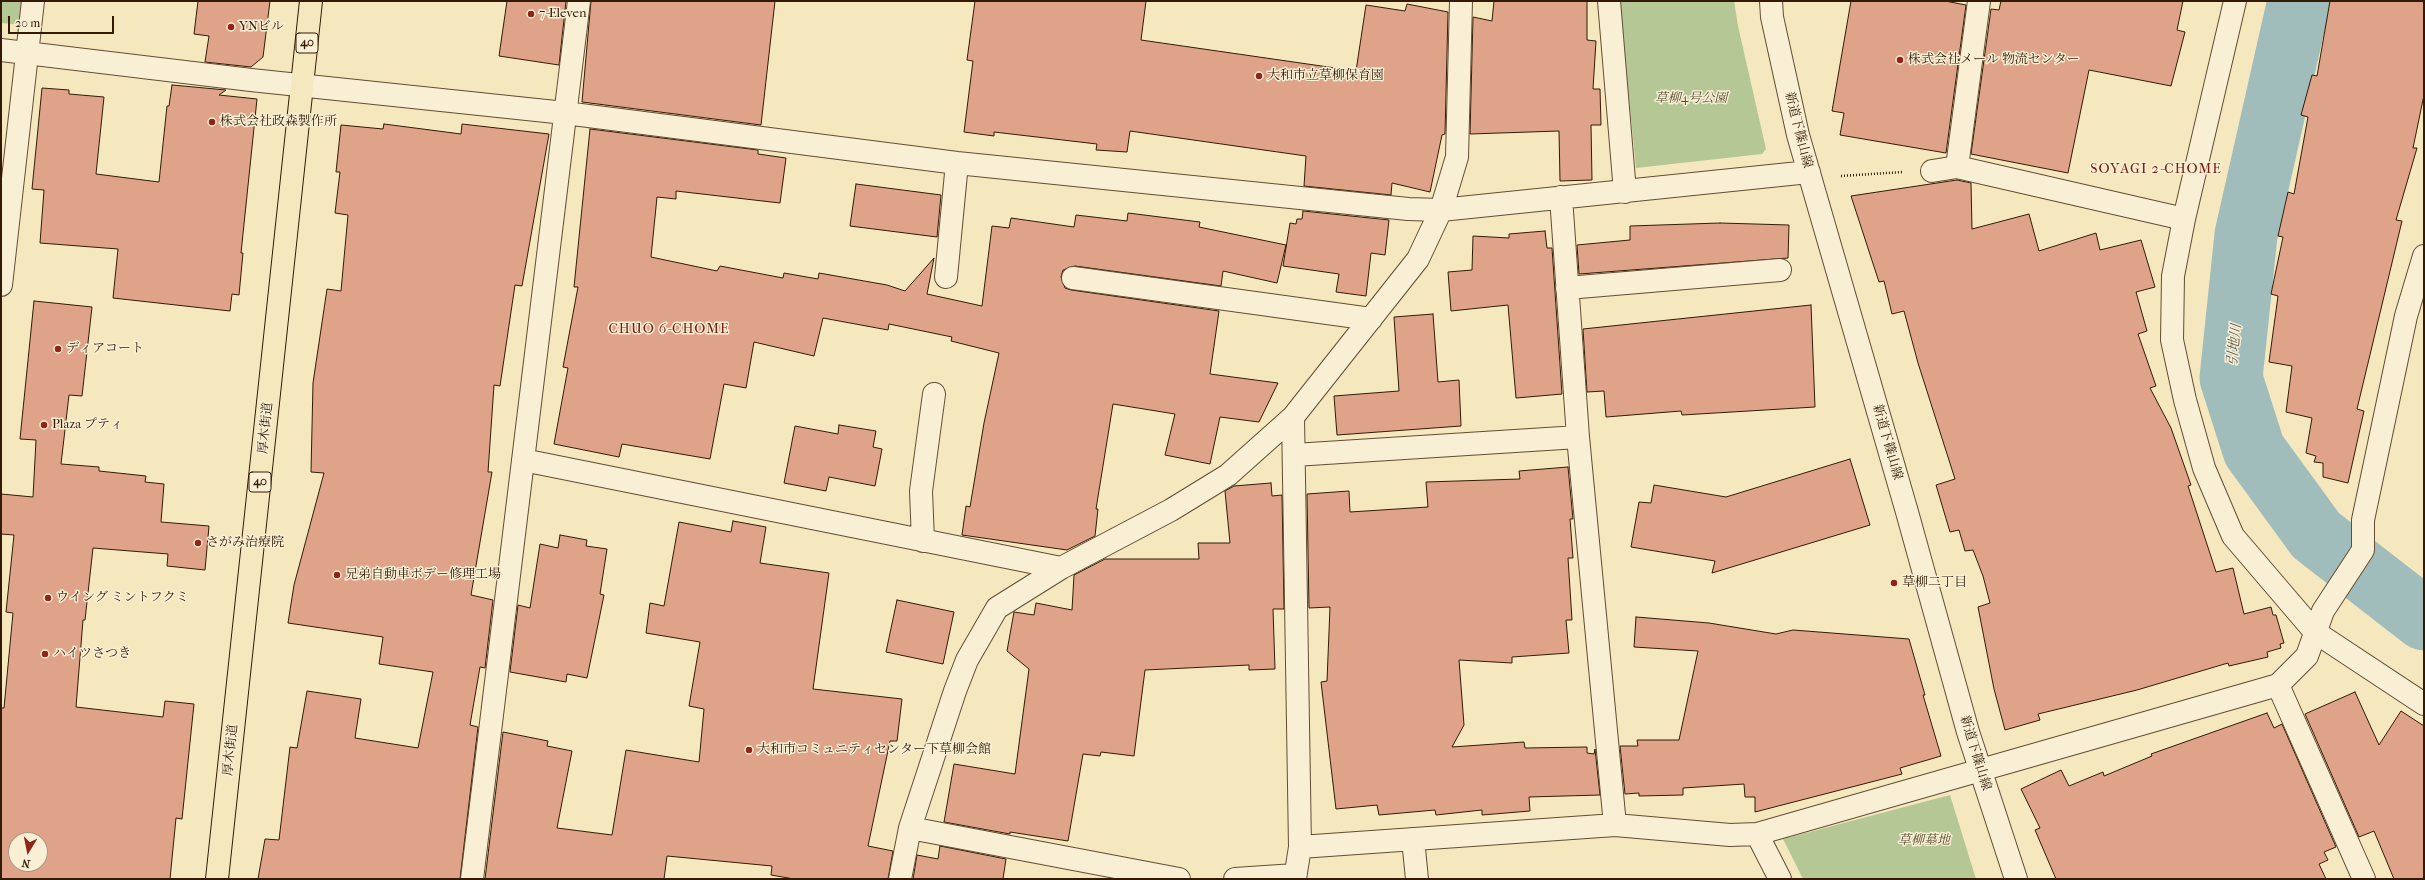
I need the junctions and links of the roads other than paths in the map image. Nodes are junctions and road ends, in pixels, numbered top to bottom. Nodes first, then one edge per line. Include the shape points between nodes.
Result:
1 (33, 1) edge
2 (311, 1) edge
3 (579, 1) edge
4 (1461, 1) edge
5 (1609, 1) edge
6 (1771, 1) edge
7 (1979, 1) edge
8 (2235, 1) edge
9 (1, 50) edge
10 (27, 54) junction
11 (303, 86) junction
12 (565, 113) junction
13 (957, 163) junction
14 (1956, 167) junction
15 (1932, 170) road end
16 (1809, 172) junction
17 (1625, 192) junction
18 (1560, 197) junction
19 (1441, 210) junction
20 (2184, 219) junction
21 (2424, 256) edge
22 (1780, 270) dead end
23 (946, 277) dead end
24 (1073, 278) dead end
25 (1, 285) edge
26 (1567, 288) junction
27 (1371, 319) junction
28 (934, 394) dead end
29 (1293, 417) junction
30 (1578, 437) junction
31 (1294, 455) junction
32 (523, 460) junction
33 (923, 541) junction
34 (1061, 568) junction
35 (2315, 632) junction
36 (2278, 685) junction
37 (2424, 704) edge
38 (1980, 770) junction
39 (1615, 825) junction
40 (910, 828) junction
41 (1757, 834) junction
42 (1413, 840) junction
43 (1300, 847) junction
44 (1295, 877) edge
45 (217, 879) edge
46 (472, 879) edge
47 (900, 879) edge
48 (1179, 879) edge
49 (1235, 879) edge
50 (1417, 879) edge
51 (1780, 879) edge
52 (2016, 879) edge
53 (2364, 879) edge

1 - 10 street
2 - 11 main road, 厚木街道 / 40
3 - 12 street
4 - 19 street via 1457,157
5 - 17 street
6 - 16 street, 新道下篠山線 via 1772,17 1798,135
7 - 14 street
8 - 20 street
9 - 10 street
10 - 11 street
10 - 25 street
11 - 12 street
11 - 45 main road, 厚木街道 / 40
12 - 13 street
12 - 32 street
13 - 19 street
13 - 23 street
14 - 15 street
14 - 20 street
16 - 17 street
16 - 38 street, 新道下篠山線
17 - 18 street
18 - 19 street
18 - 26 street
19 - 27 street via 1418,259
20 - 35 street via 2173,276 2172,340 2204,468 2233,536
21 - 35 street via 2406,316 2362,520 2362,550 2323,611
22 - 26 street
24 - 27 street
26 - 30 street
27 - 29 street
28 - 33 street via 921,491
29 - 31 street
29 - 34 street via 1228,475 1171,510
30 - 31 street
30 - 39 street
31 - 43 street
32 - 33 street
32 - 46 street
33 - 34 street
34 - 40 street via 997,608 985,627 966,660
35 - 36 street via 2307,656
35 - 37 street
36 - 38 street
36 - 53 street
38 - 41 street
38 - 52 street, 新道下篠山線
39 - 41 street via 1730,835
39 - 42 street
40 - 47 street
40 - 48 street
41 - 51 street
42 - 43 street
42 - 50 street
43 - 44 street
44 - 49 street

